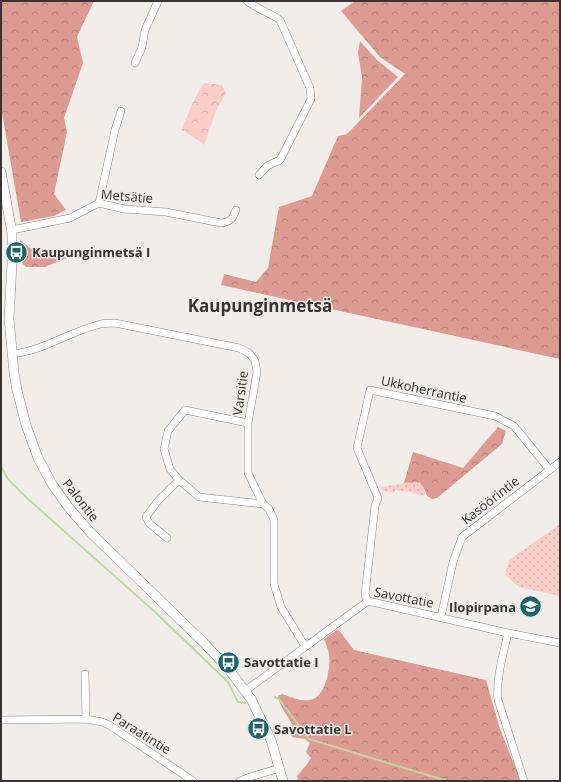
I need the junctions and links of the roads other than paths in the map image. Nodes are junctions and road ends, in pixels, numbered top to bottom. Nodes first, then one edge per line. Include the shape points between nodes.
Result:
1 (158, 1) edge
2 (247, 1) edge
3 (135, 63) dead end
4 (121, 111) dead end
5 (1, 172) edge
6 (259, 175) dead end
7 (99, 203) junction
8 (236, 210) dead end
9 (11, 228) junction
10 (12, 354) junction
11 (248, 423) junction
12 (560, 462) edge
13 (549, 469) junction
14 (179, 480) junction
15 (263, 504) junction
16 (166, 538) dead end
17 (368, 601) junction
18 (441, 617) junction
19 (508, 633) junction
20 (560, 643) edge
21 (304, 646) junction
22 (85, 674) dead end
23 (245, 690) junction
24 (86, 719) junction
25 (1, 720) edge
26 (280, 768) junction
27 (193, 781) edge
28 (240, 781) edge
29 (283, 781) edge
30 (524, 781) edge

1 - 3 street via 145,30 142,47
2 - 6 street via 280,20 310,88 310,99 280,160 268,166
4 - 7 street
5 - 9 street, Palontie
7 - 8 street, Metsätie via 124,210 166,212 222,224 232,220
7 - 9 street, Metsätie via 63,220
9 - 10 street, Palontie via 12,264 8,318
10 - 11 street, Varsitie via 42,346 97,325 115,323 239,348 249,353 256,361 257,372
10 - 23 street, Palontie via 17,390 32,443 52,484 91,532 203,642
11 - 14 street via 185,410 168,431 164,449 170,470
11 - 15 street, Varsitie via 248,473
12 - 13 street, Kasöörintie
13 - 17 street, Ukkoherrantie via 514,426 505,420 370,390 357,448 378,498 365,595
13 - 18 street, Kasöörintie via 462,537 453,562
14 - 15 street via 199,497
14 - 16 street via 146,517
15 - 21 street, Varsitie via 269,509 274,520 274,584 281,606
17 - 18 street, Savottatie
17 - 21 street, Savottatie
18 - 19 street, Savottatie
19 - 20 street, Savottatie
19 - 30 street via 497,691
21 - 23 street, Savottatie
22 - 24 street
23 - 26 street, Palontie via 271,740
24 - 25 street, Paraatintie
24 - 27 street, Paraatintie via 109,725
26 - 28 street
26 - 29 street, Palontie

